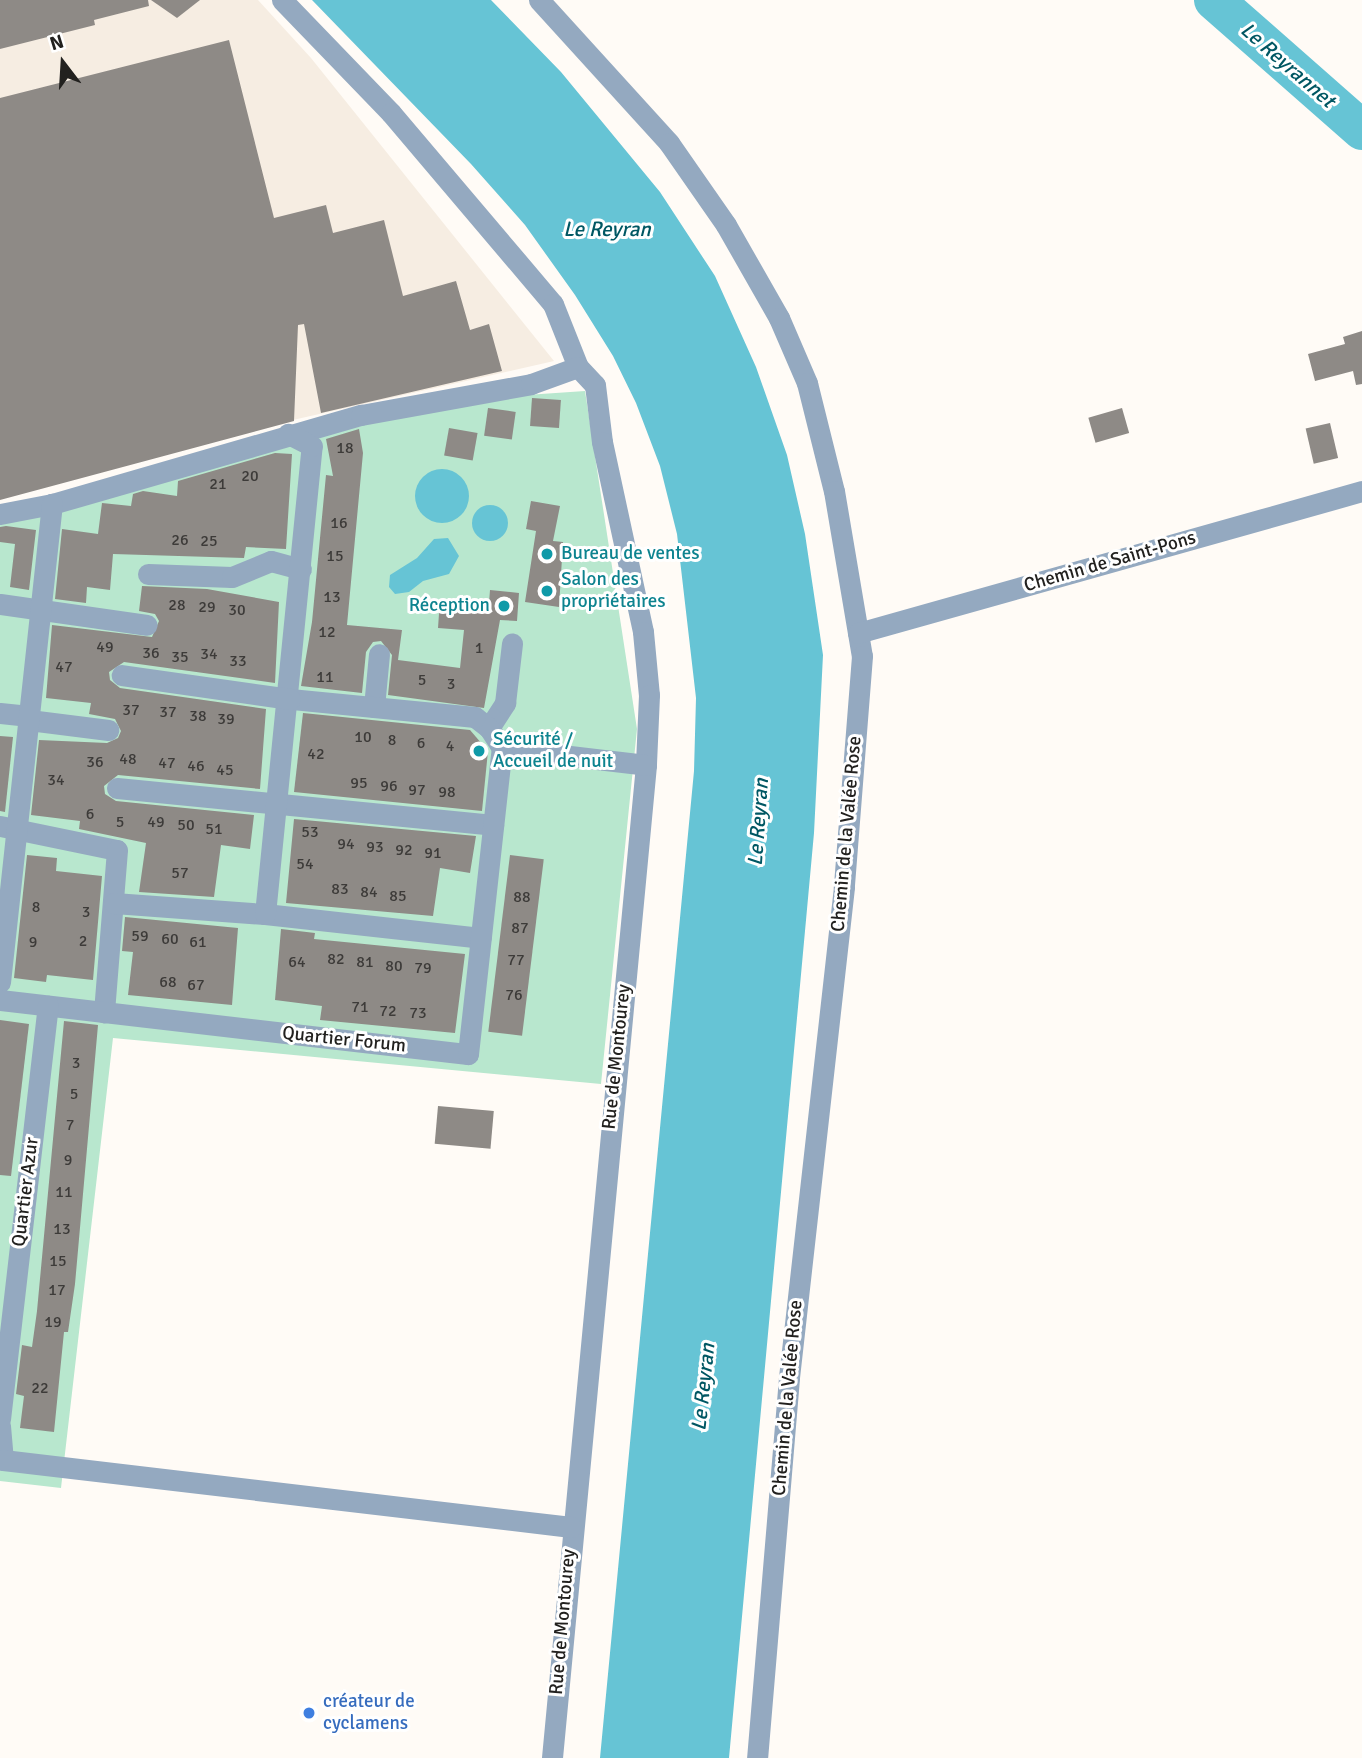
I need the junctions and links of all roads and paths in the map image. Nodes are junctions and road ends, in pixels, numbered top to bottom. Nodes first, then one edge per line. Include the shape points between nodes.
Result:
1 (282, 0) edge
2 (539, 0) edge
3 (578, 367) junction
4 (288, 434) junction
5 (1362, 491) edge
6 (52, 504) junction
7 (0, 514) edge
8 (301, 569) junction
9 (148, 574) dead end
10 (0, 604) edge
11 (40, 613) junction
12 (147, 625) dead end
13 (858, 633) junction
14 (512, 643) dead end
15 (379, 654) dead end
16 (122, 675) dead end
17 (290, 699) junction
18 (374, 707) junction
19 (0, 713) edge
20 (29, 718) junction
21 (489, 728) junction
22 (108, 730) dead end
23 (502, 748) junction
24 (646, 765) junction
25 (117, 788) dead end
26 (276, 805) junction
27 (493, 825) junction
28 (8, 827) edge
29 (114, 903) junction
30 (265, 914) junction
31 (481, 938) junction
32 (0, 982) edge
33 (0, 1000) edge
34 (48, 1006) junction
35 (104, 1012) junction
36 (0, 1419) edge
37 (0, 1426) edge
38 (571, 1527) junction
39 (552, 1758) edge
40 (757, 1758) edge

1 - 3 street, Rue de Montourey via 516,256 553,304
2 - 13 street, Chemin de la Valée Rose via 669,143 726,225 779,318 810,397 834,491
3 - 4 street via 531,384 462,394
3 - 24 street, Rue de Montourey via 595,385 602,442 643,632 649,695
4 - 6 street
4 - 8 street via 312,446
5 - 13 street, Chemin de Saint-Pons
6 - 7 street
6 - 11 street
8 - 9 street via 271,561 232,577
8 - 17 street
10 - 11 street
11 - 12 street
11 - 20 street
13 - 40 street, Chemin de la Valée Rose via 862,656 844,887 789,1378
14 - 21 street via 505,703
15 - 18 street
16 - 17 street
17 - 18 street
17 - 26 street
18 - 21 street via 475,717
19 - 20 street
20 - 22 street
20 - 28 street
21 - 23 street
23 - 24 street
23 - 27 street, Quartier Forum
24 - 38 street, Rue de Montourey
25 - 26 street
26 - 27 street
26 - 30 street
27 - 31 street, Quartier Forum
28 - 29 street via 117,850
28 - 32 street
29 - 30 street
29 - 35 street
30 - 31 street
31 - 35 street, Quartier Forum via 468,1054
33 - 34 street, Quartier Forum
34 - 35 street, Quartier Forum
34 - 36 street, Quartier Azur
37 - 38 street via 3,1460
38 - 39 street, Rue de Montourey

